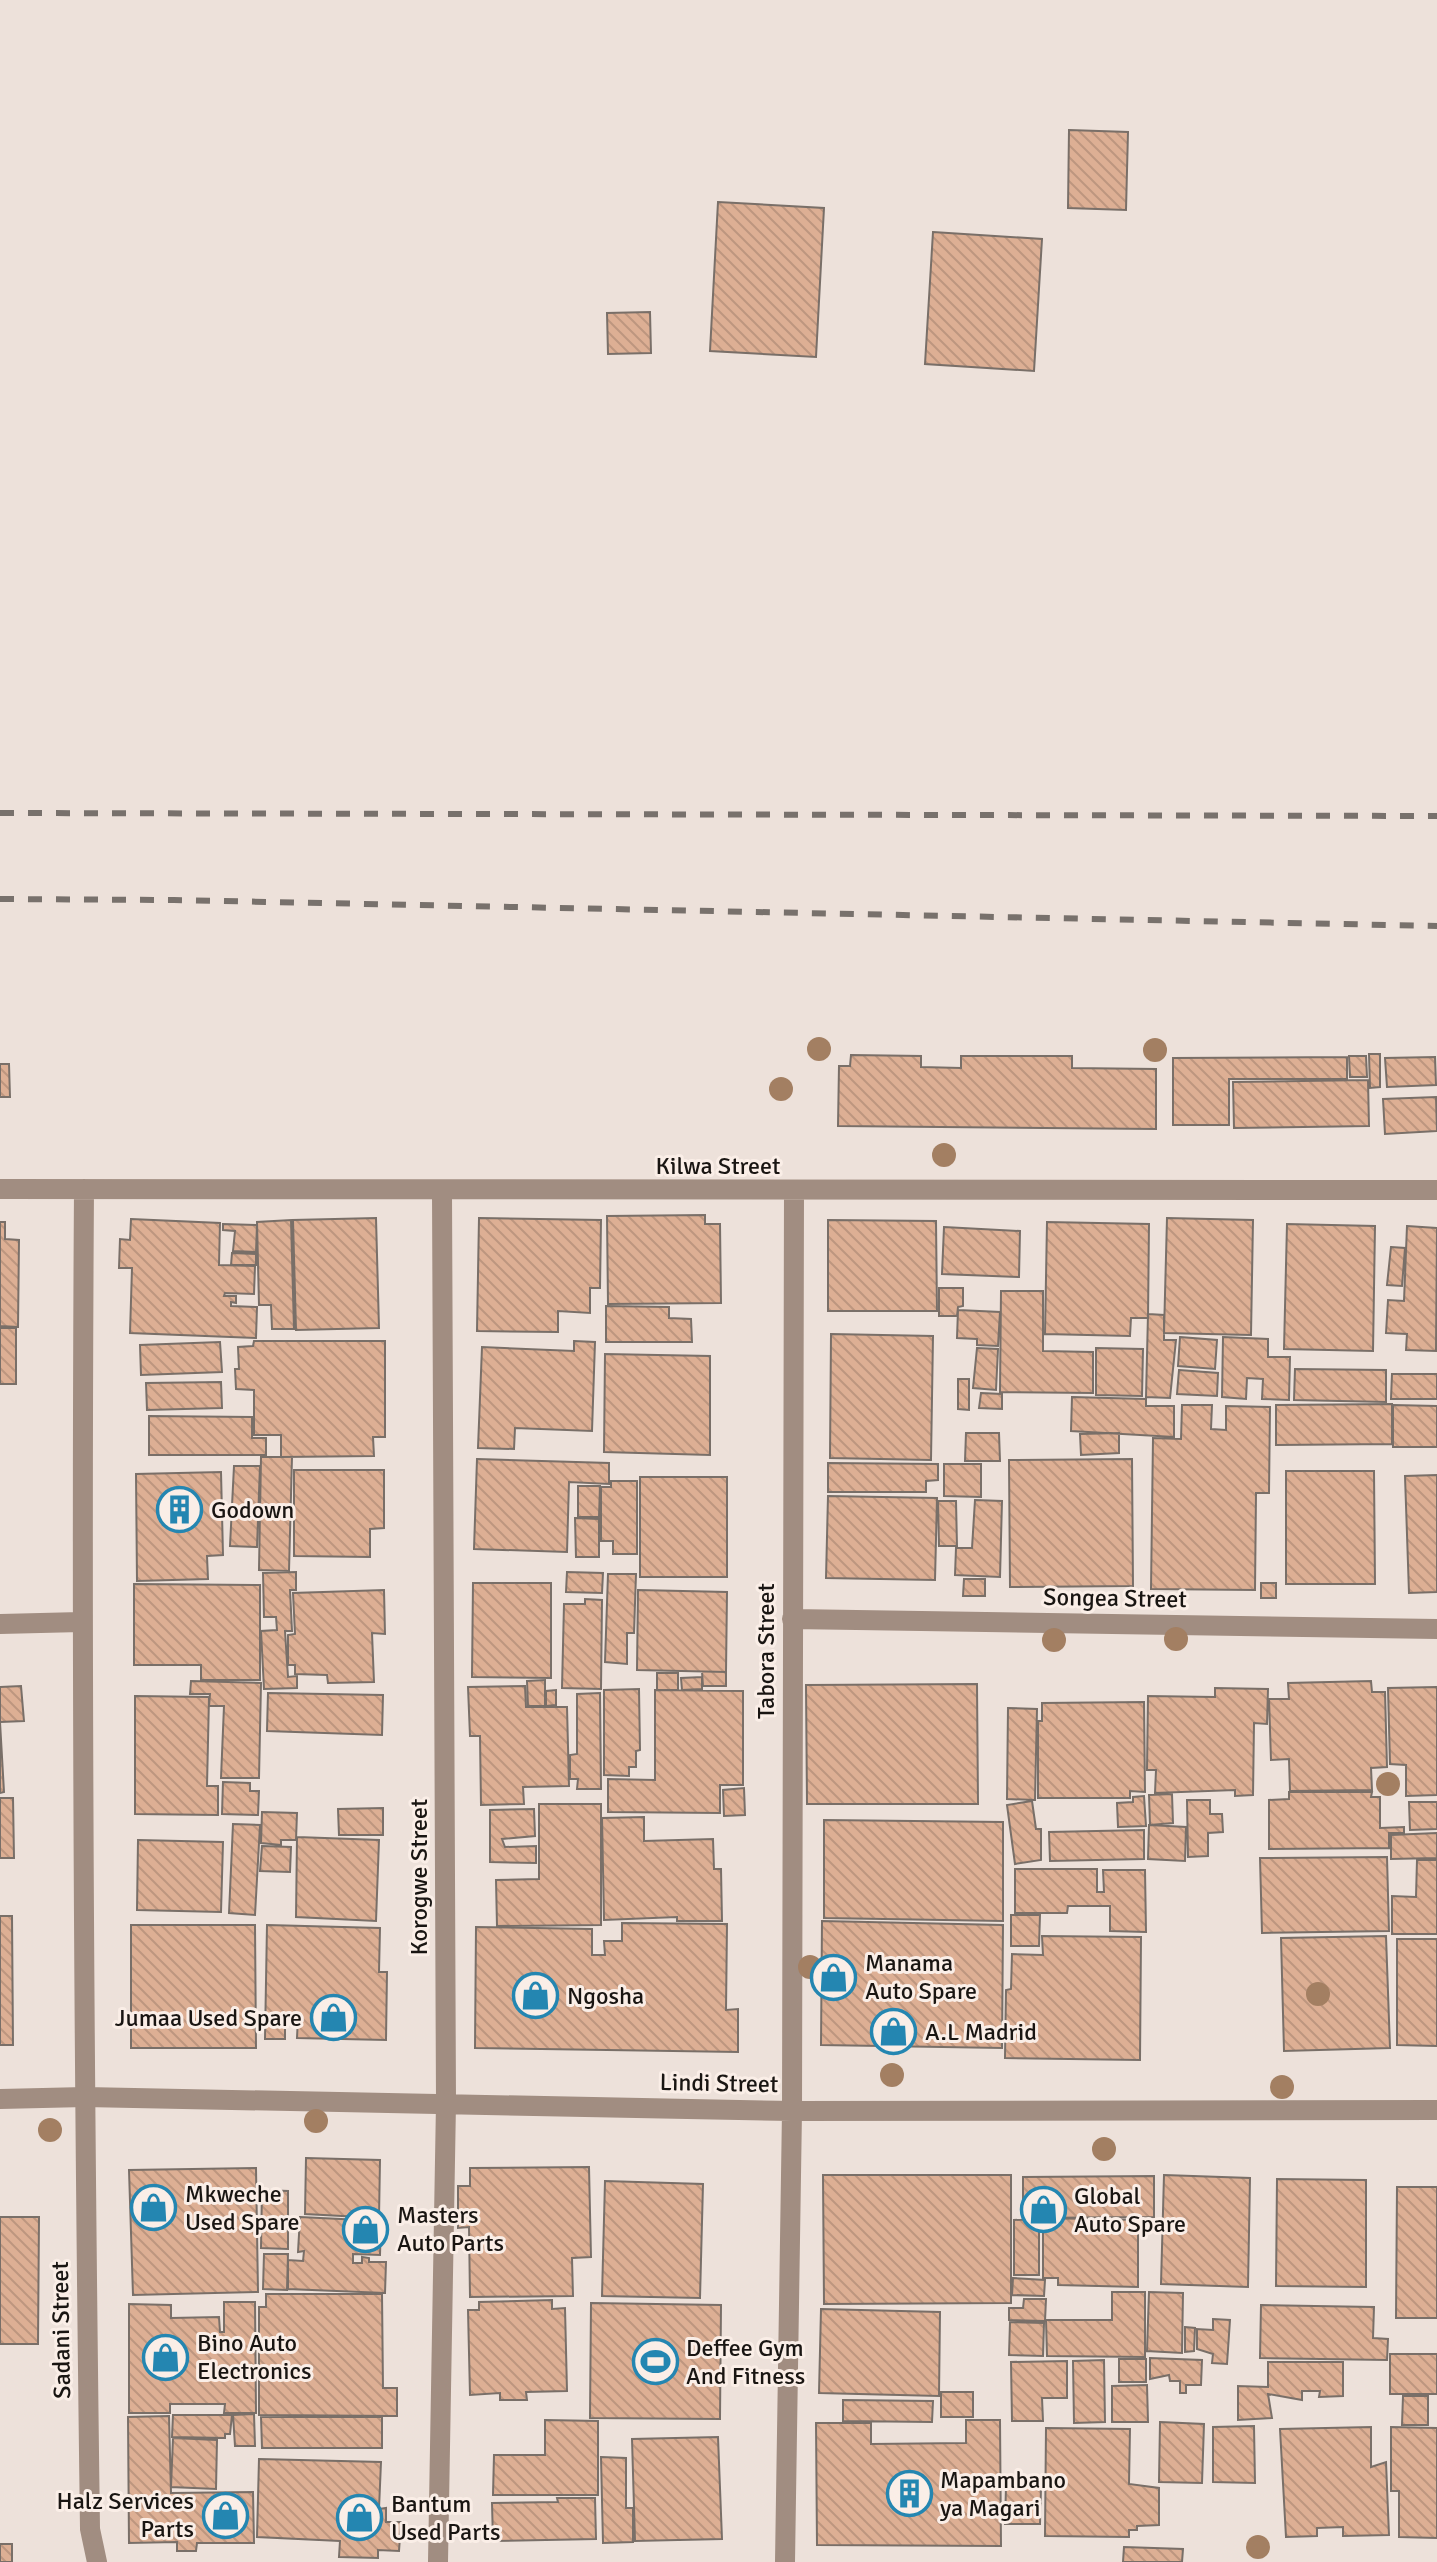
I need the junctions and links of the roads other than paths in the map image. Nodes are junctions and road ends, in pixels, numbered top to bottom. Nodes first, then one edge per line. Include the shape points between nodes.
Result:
1 (0, 1189) edge
2 (84, 1189) junction
3 (1437, 1190) edge
4 (442, 1192) junction
5 (794, 1192) junction
6 (792, 1619) junction
7 (81, 1622) junction
8 (0, 1624) edge
9 (1437, 1629) edge
10 (85, 2097) junction
11 (0, 2099) edge
12 (446, 2103) junction
13 (1437, 2110) edge
14 (792, 2111) junction
15 (97, 2562) edge
16 (438, 2562) edge
17 (785, 2562) edge

1 - 2 street, Kilwa Street
2 - 4 street, Kilwa Street
2 - 7 street, Sadani Street
3 - 5 street, Kilwa Street
4 - 5 street, Kilwa Street
4 - 12 street, Korogwe Street
5 - 6 street, Tabora Street
6 - 9 street, Songea Street
6 - 14 street, Tabora Street
7 - 8 street
7 - 10 street, Sadani Street
10 - 11 street, Lindi Street
10 - 12 street, Lindi Street
10 - 15 street, Sadani Street via 90,2529
12 - 14 street, Lindi Street
12 - 16 street, Korogwe Street
13 - 14 street, Lindi Street
14 - 17 street, Tabora Street

